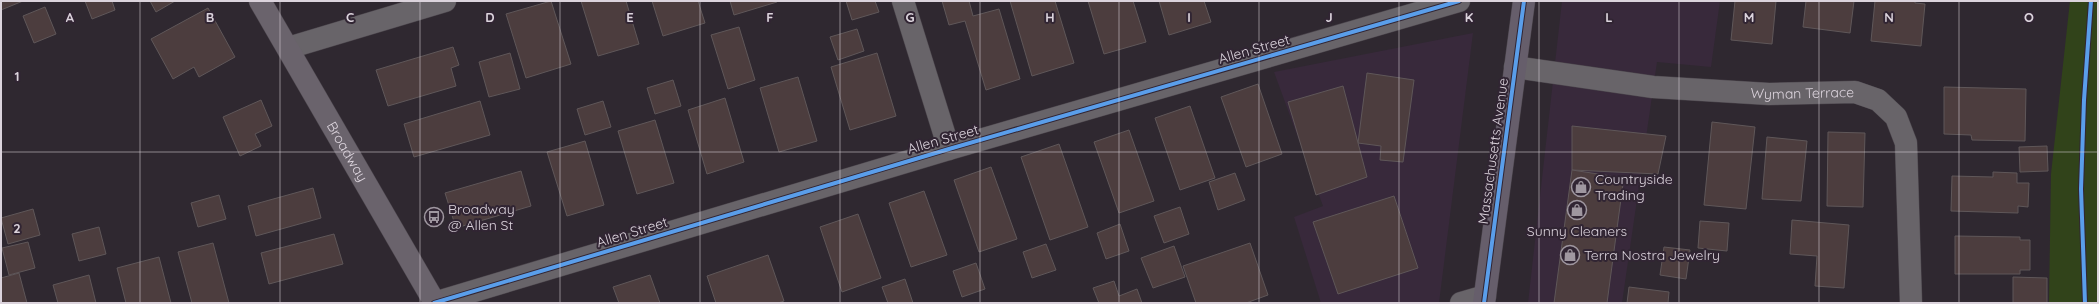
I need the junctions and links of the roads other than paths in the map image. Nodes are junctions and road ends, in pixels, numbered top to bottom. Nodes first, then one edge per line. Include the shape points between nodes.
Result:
1 (260, 1) edge
2 (445, 1) edge
3 (904, 1) edge
4 (1459, 1) edge
5 (1524, 1) edge
6 (288, 48) junction
7 (1515, 68) junction
8 (949, 148) junction
9 (1484, 300) edge
10 (434, 303) edge
11 (1461, 303) edge
12 (1911, 303) edge

1 - 6 main road, Broadway
2 - 6 street
3 - 8 street
4 - 8 street, Allen Street
5 - 7 highway, Massachusetts Avenue
6 - 10 main road, Broadway
7 - 9 highway, Massachusetts Avenue
7 - 12 street, Wyman Terrace via 1653,87 1769,94 1855,92 1878,100 1896,117 1906,143
8 - 10 street, Allen Street
9 - 11 street

